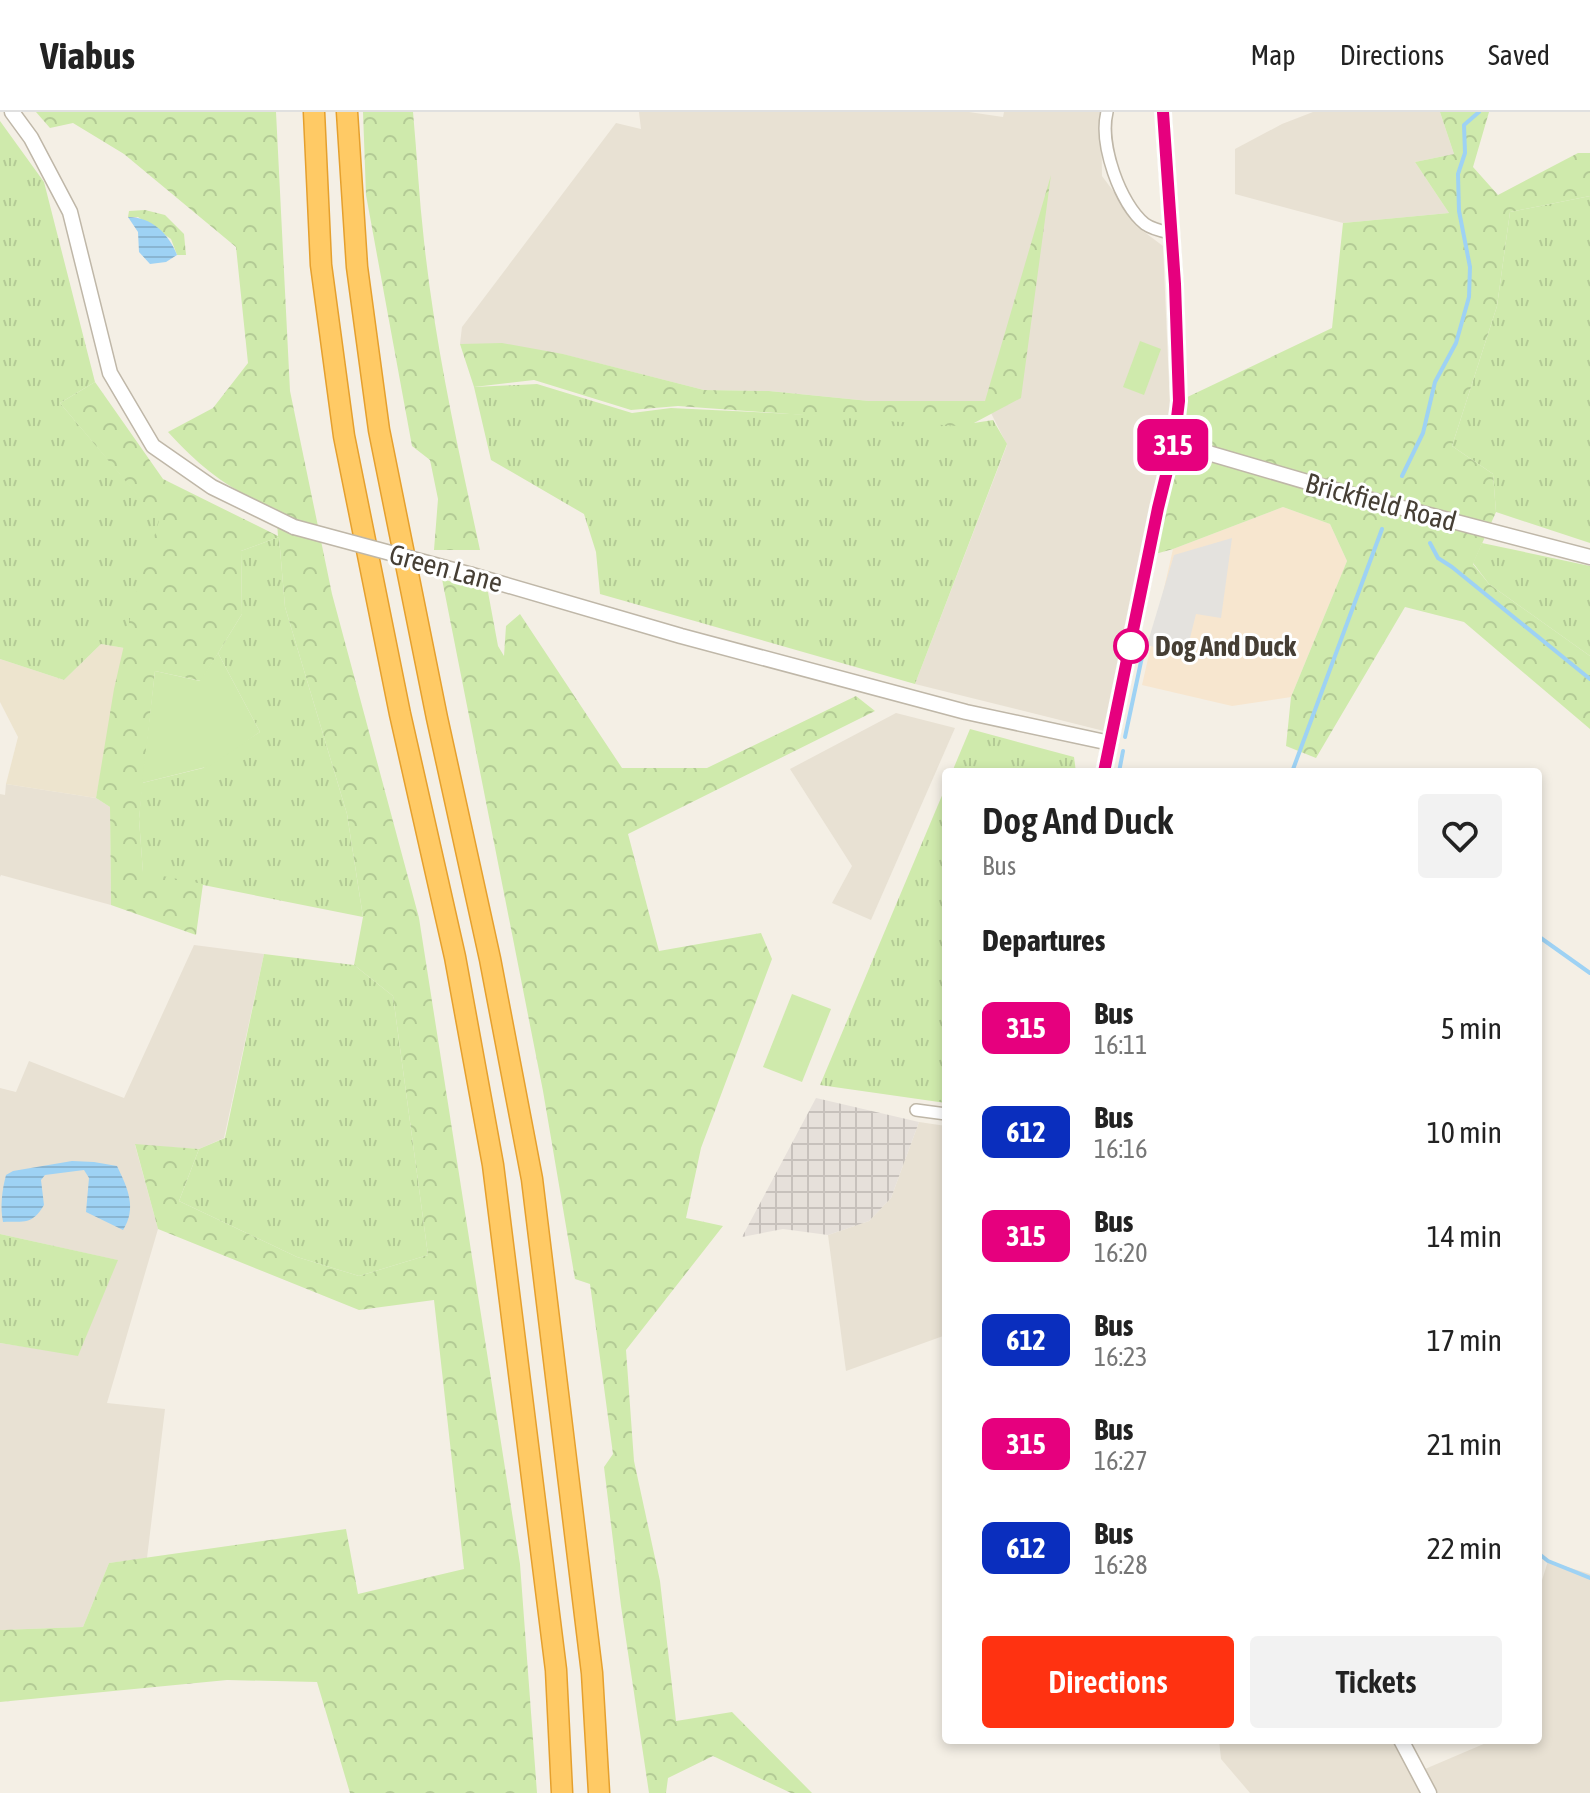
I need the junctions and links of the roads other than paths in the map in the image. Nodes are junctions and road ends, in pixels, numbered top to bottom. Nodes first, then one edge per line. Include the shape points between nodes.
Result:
1 (12, 112) edge
2 (314, 112) edge
3 (347, 112) edge
4 (1107, 112) edge
5 (1163, 112) edge
6 (1170, 233) junction
7 (1174, 443) junction
8 (1590, 557) edge
9 (1110, 743) junction
10 (1105, 768) edge
11 (916, 1110) dead end
12 (942, 1113) edge
13 (1403, 1744) edge
14 (562, 1793) edge
15 (599, 1793) edge
16 (1429, 1793) edge

1 - 9 street, Green Lane, bridge via 70,212 110,373 153,446 212,487 294,527 952,709
2 - 14 highway via 321,265 344,436 455,957 493,1165 556,1670
3 - 15 highway via 357,267 379,430 532,1179 592,1673
4 - 6 street via 1106,137 1116,182 1146,224
5 - 6 street
6 - 7 street via 1179,401
7 - 8 street, Brickfield Road
7 - 9 street
9 - 10 street
11 - 12 street
13 - 16 street

